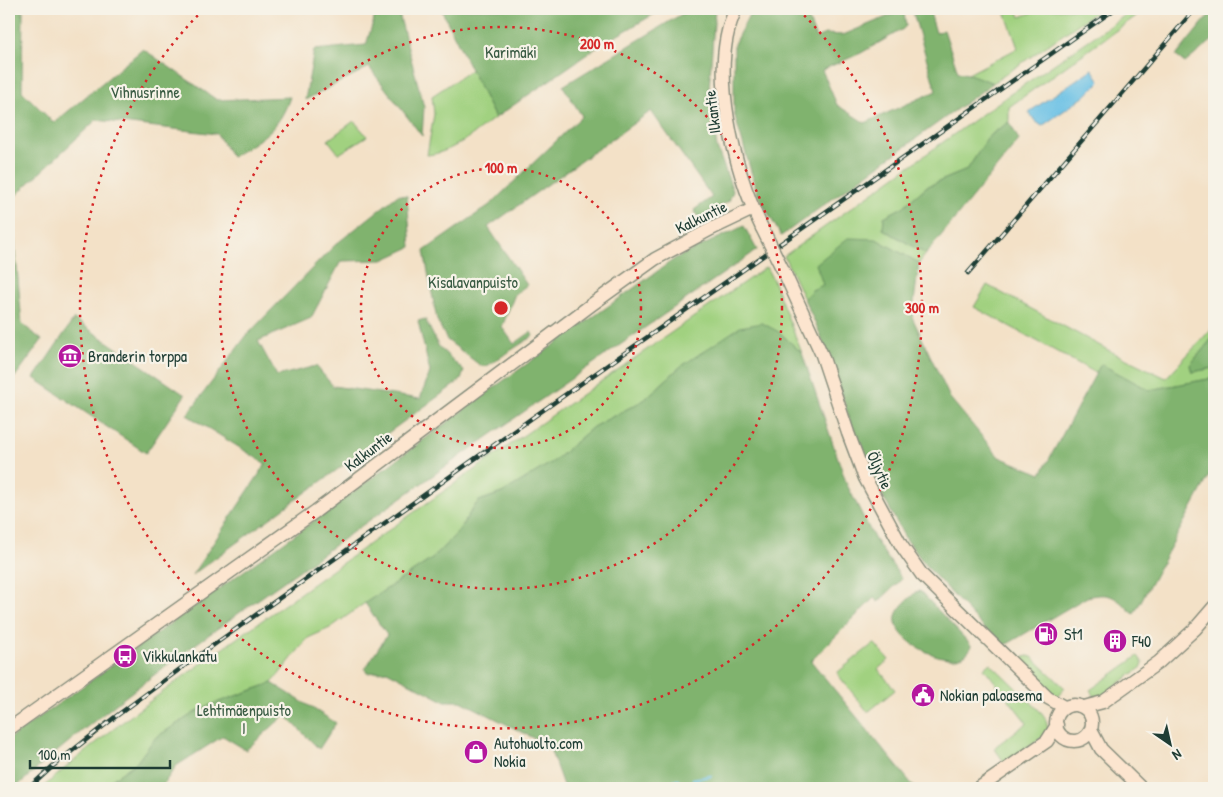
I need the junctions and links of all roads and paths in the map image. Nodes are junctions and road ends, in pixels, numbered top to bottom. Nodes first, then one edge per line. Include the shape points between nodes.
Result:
1 (736, 9) edge
2 (753, 209) junction
3 (1214, 607) edge
4 (1103, 702) junction
5 (1084, 707) junction
6 (1060, 716) junction
7 (1092, 725) junction
8 (9, 729) edge
9 (1065, 738) junction
10 (1080, 740) junction
11 (1046, 741) junction
12 (1101, 749) junction
13 (979, 788) edge
14 (1141, 788) edge

1 - 2 main road, Ilkantie via 726,43 724,77 732,141
2 - 6 main road, Öljytie, bridge via 822,355 864,478 901,545 922,575 1048,698
2 - 8 main road, Kalkuntie via 655,259 316,512
3 - 4 main road via 1175,648
4 - 5 main road
4 - 7 main road
5 - 6 main road via 1074,704
5 - 7 main road via 1091,715
6 - 9 main road via 1061,735
6 - 11 main road
7 - 10 main road
7 - 12 main road
9 - 10 main road
9 - 11 main road
10 - 12 main road
11 - 13 main road
12 - 14 main road

